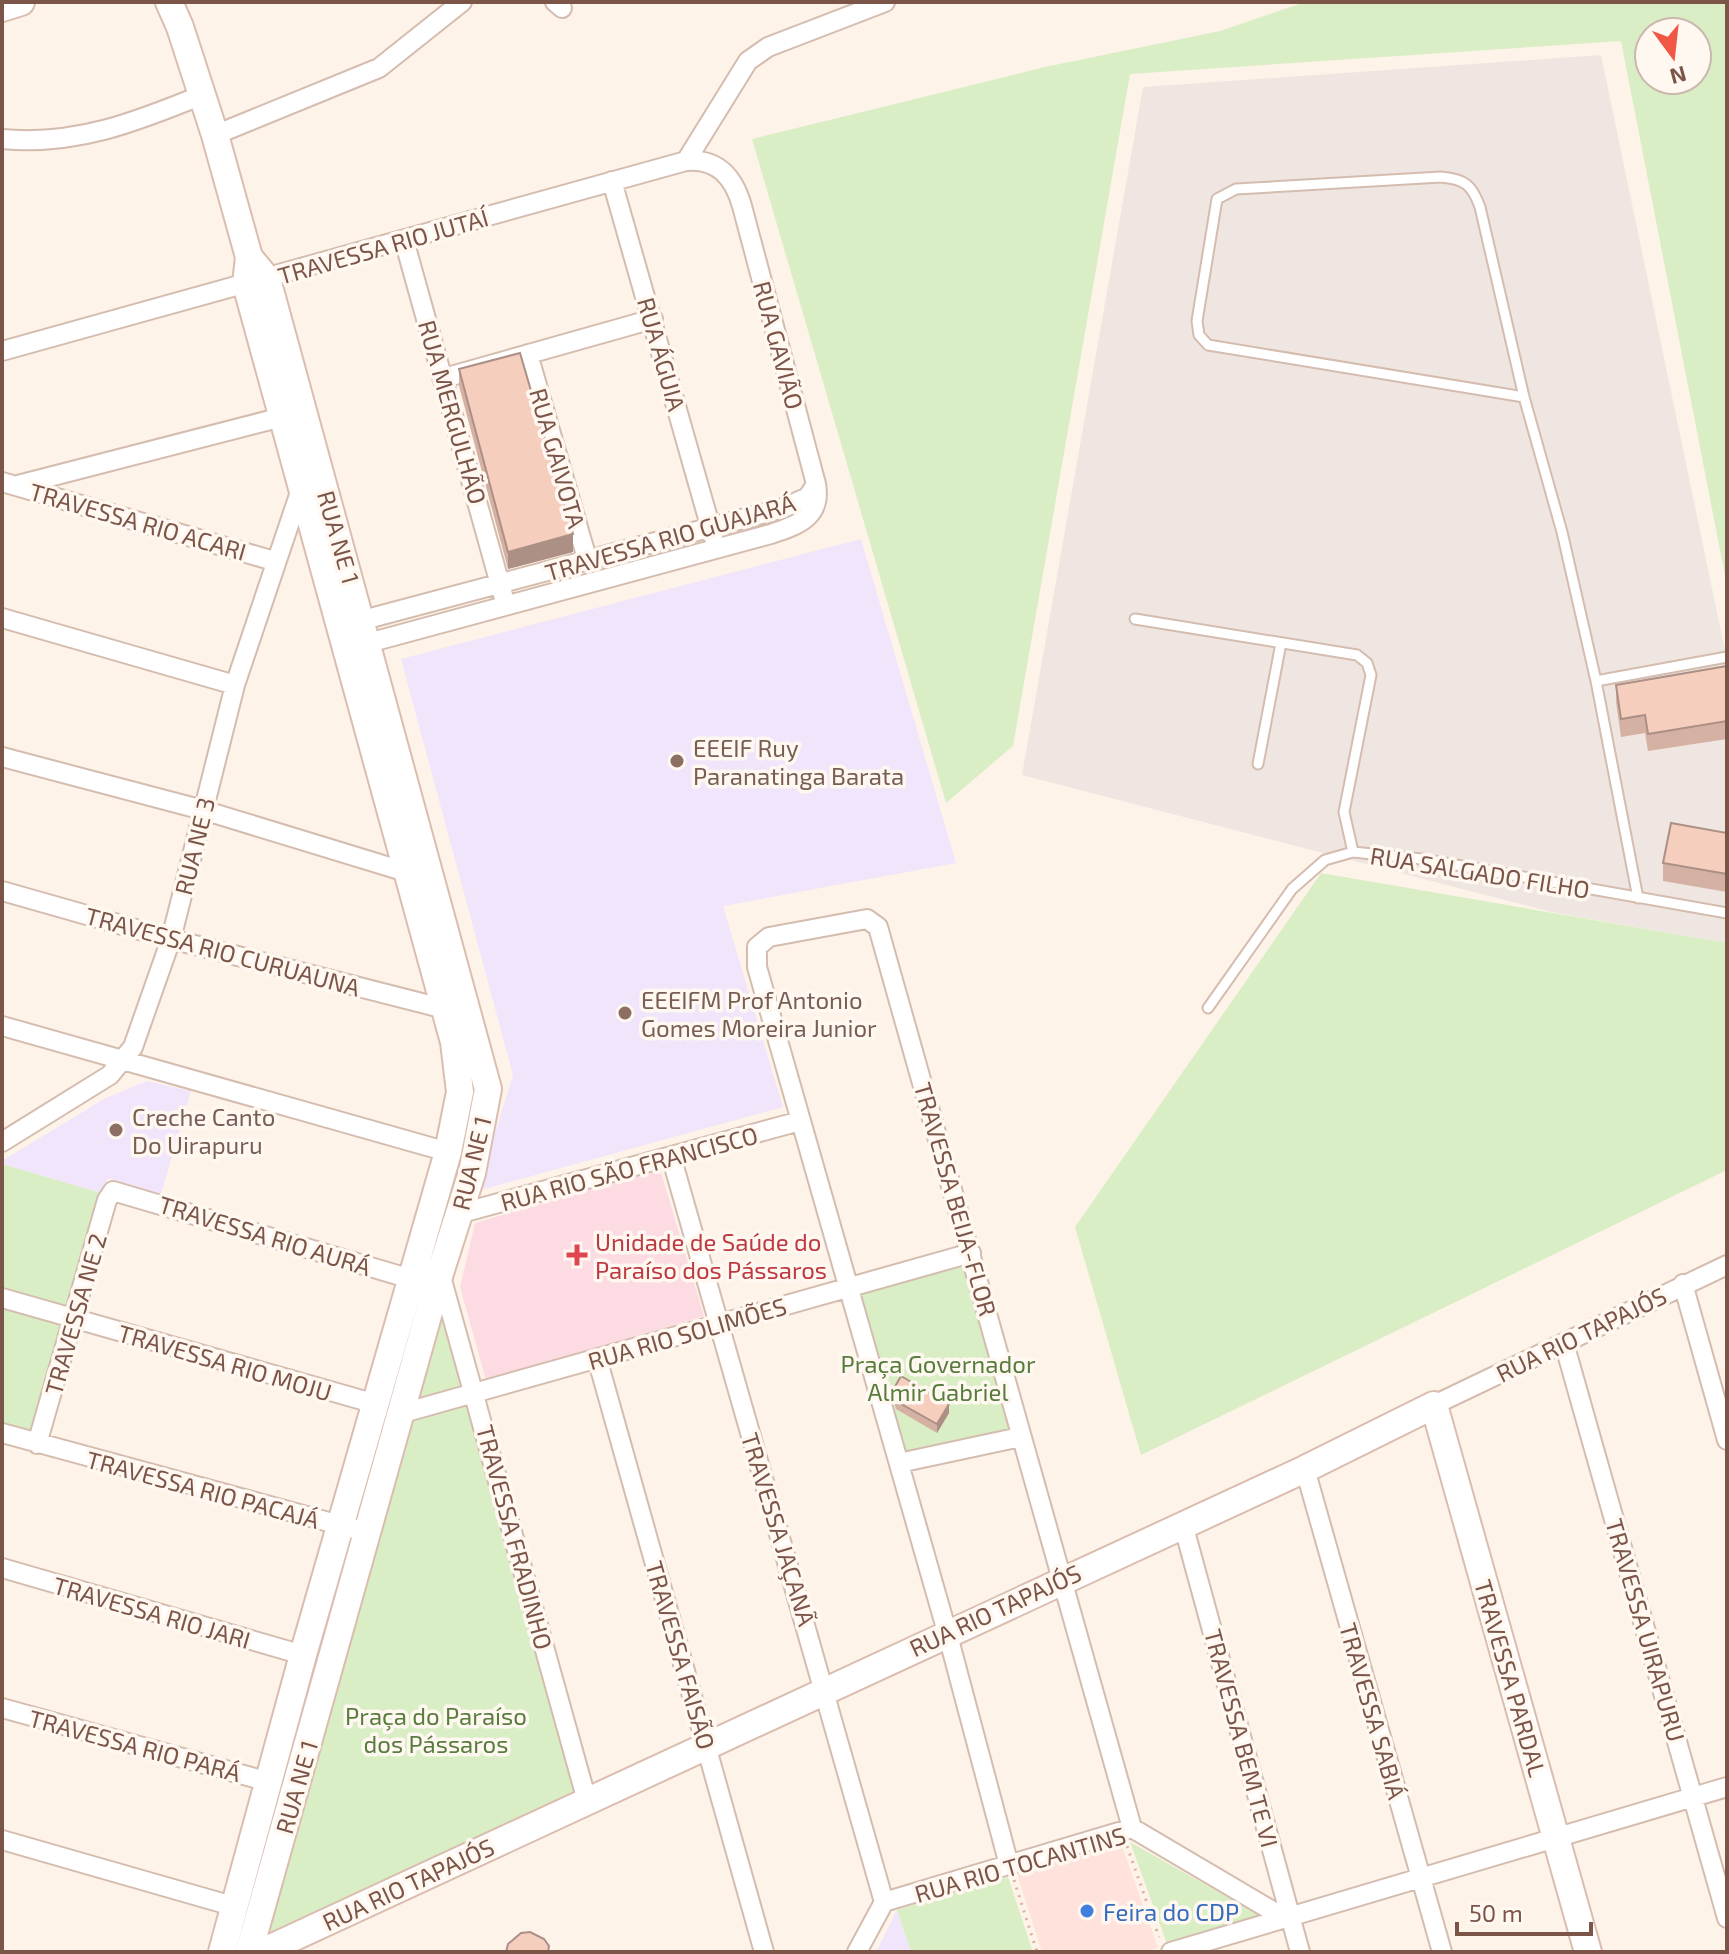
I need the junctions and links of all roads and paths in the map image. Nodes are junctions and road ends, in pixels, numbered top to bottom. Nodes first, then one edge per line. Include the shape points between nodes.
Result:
1 (21, 2) edge
2 (169, 2) edge
3 (462, 2) edge
4 (885, 2) edge
5 (2, 8) edge
6 (202, 95) junction
7 (215, 135) junction
8 (2, 139) edge
9 (686, 161) junction
10 (612, 181) junction
11 (404, 240) junction
12 (256, 281) junction
13 (653, 319) junction
14 (2, 351) edge
15 (528, 354) junction
16 (444, 378) junction
17 (1524, 397) junction
18 (282, 417) junction
19 (8, 484) edge
20 (816, 484) junction
21 (301, 489) junction
22 (710, 527) junction
23 (717, 550) junction
24 (592, 560) junction
25 (274, 561) junction
26 (603, 579) junction
27 (500, 584) junction
28 (505, 606) junction
29 (2, 618) edge
30 (1135, 619) dead end
31 (355, 634) junction
32 (1281, 643) junction
33 (1727, 657) edge
34 (1596, 681) junction
35 (235, 685) junction
36 (2, 757) edge
37 (1258, 764) dead end
38 (203, 810) junction
39 (1353, 852) junction
40 (406, 872) junction
41 (2, 891) edge
42 (1638, 898) junction
43 (1727, 913) edge
44 (171, 939) junction
45 (1208, 1008) dead end
46 (445, 1009) junction
47 (2, 1026) edge
48 (125, 1061) junction
49 (800, 1121) junction
50 (2, 1142) edge
51 (671, 1156) junction
52 (445, 1162) junction
53 (470, 1178) junction
54 (119, 1192) joint
55 (458, 1214) junction
56 (971, 1253) junction
57 (1727, 1265) edge
58 (440, 1273) junction
59 (411, 1279) junction
60 (1683, 1284) junction
61 (848, 1288) junction
62 (2, 1298) edge
63 (75, 1320) junction
64 (716, 1325) junction
65 (1564, 1343) junction
66 (597, 1358) junction
67 (475, 1392) junction
68 (376, 1404) junction
69 (1434, 1405) junction
70 (403, 1413) junction
71 (2, 1433) edge
72 (1020, 1437) junction
73 (1727, 1440) edge
74 (37, 1444) junction
75 (899, 1463) junction
76 (1305, 1469) junction
77 (1183, 1524) junction
78 (342, 1526) junction
79 (369, 1533) junction
80 (2, 1568) edge
81 (1063, 1579) junction
82 (947, 1632) junction
83 (303, 1655) junction
84 (825, 1690) junction
85 (2, 1708) edge
86 (706, 1744) junction
87 (269, 1782) junction
88 (1727, 1787) edge
89 (1693, 1797) junction
90 (587, 1801) junction
91 (1127, 1830) junction
92 (1556, 1838) junction
93 (2, 1840) edge
94 (1009, 1865) junction
95 (1421, 1878) junction
96 (884, 1902) junction
97 (236, 1907) junction
98 (1288, 1918) junction
99 (1727, 1918) edge
100 (1159, 1937) dead end
101 (222, 1952) edge
102 (249, 1952) edge
103 (262, 1952) edge
104 (764, 1952) edge
105 (857, 1952) edge
106 (1037, 1952) edge
107 (1171, 1952) edge
108 (1300, 1952) edge
109 (1442, 1952) edge
110 (1588, 1952) edge

1 - 5 street
2 - 6 street
3 - 7 street via 379,68
4 - 9 street via 768,47 748,61
6 - 7 street
6 - 8 street via 125,127 85,136
7 - 12 street
9 - 10 street, TRAVESSA RIO JUTAÍ
9 - 20 street, RUA GAVIÃO via 704,160 722,170 737,188
10 - 11 street, TRAVESSA RIO JUTAÍ
10 - 13 street, RUA ÁGUIA
11 - 12 street, TRAVESSA RIO JUTAÍ
11 - 16 street, RUA MERGULHÃO
12 - 14 street, TRAVESSA RIO JUTAÍ
12 - 18 street, RUA NE 1
12 - 31 street, RUA NE 1
13 - 15 street
13 - 22 street, RUA ÁGUIA
15 - 16 street
15 - 24 street, RUA GAIVOTA
16 - 27 street, RUA MERGULHÃO
17 - 17 lane via 1480,207 1463,179 1236,189 1217,199 1197,321 1199,335 1208,345
17 - 34 lane
18 - 19 street
18 - 21 street, RUA NE 1
19 - 25 street, TRAVESSA RIO ACARI
20 - 22 street, TRAVESSA RIO GUAJARÁ via 799,503
20 - 23 street, TRAVESSA RIO GUAJARÁ via 817,504 805,520
21 - 25 street, RUA NE 3
21 - 31 street, RUA NE 1
22 - 23 street, RUA ÁGUIA
22 - 24 street, TRAVESSA RIO GUAJARÁ
23 - 26 street, TRAVESSA RIO GUAJARÁ
24 - 26 street, RUA GAIVOTA
24 - 27 street, TRAVESSA RIO GUAJARÁ
25 - 35 street, RUA NE 3
26 - 28 street, TRAVESSA RIO GUAJARÁ
27 - 28 street, RUA MERGULHÃO
27 - 31 street, TRAVESSA RIO GUAJARÁ
28 - 31 street, TRAVESSA RIO GUAJARÁ
29 - 35 street
30 - 32 lane
31 - 40 street, RUA NE 1
31 - 53 street, RUA NE 1 via 488,1089
32 - 37 lane
32 - 39 lane via 1357,655 1370,669 1344,812
33 - 34 lane
34 - 42 lane
35 - 38 street, RUA NE 3
36 - 38 street
38 - 40 street
38 - 44 street, RUA NE 3
39 - 42 lane, RUA SALGADO FILHO via 1422,859
39 - 45 lane, RUA SALGADO FILHO via 1325,860 1292,889
40 - 46 street, RUA NE 1
41 - 44 street, TRAVESSA RIO CURUAUNA
42 - 43 lane, RUA SALGADO FILHO
44 - 46 street, TRAVESSA RIO CURUAUNA
44 - 48 street, RUA NE 3
46 - 52 street, RUA NE 1 via 460,1092
47 - 48 street
48 - 50 street, RUA NE 3
48 - 52 street
49 - 51 street, RUA RIO SÃO FRANCISCO
49 - 56 street, TRAVESSA BEIJA-FLOR via 757,967 757,947 760,941 783,934 867,919 878,927
49 - 61 street
51 - 55 street, RUA RIO SÃO FRANCISCO
51 - 64 street, TRAVESSA JAÇANÃ
52 - 53 street
52 - 59 street, RUA NE 1
53 - 55 street, RUA NE 1
54 - 59 street, TRAVESSA RIO AURÁ
54 - 63 street, TRAVESSA NE 2 via 109,1194
55 - 58 street, RUA NE 1
56 - 61 street, RUA RIO SOLIMÕES
56 - 72 street, TRAVESSA BEIJA-FLOR
57 - 60 street, RUA RIO TAPAJÓS
58 - 67 street, TRAVESSA FRADINHO
58 - 70 street, RUA NE 1
59 - 68 street, RUA NE 1
60 - 65 street, RUA RIO TAPAJÓS
60 - 73 street
61 - 64 street, RUA RIO SOLIMÕES
61 - 75 street
62 - 63 street, TRAVESSA RIO MOJU
63 - 68 street, TRAVESSA RIO MOJU
63 - 74 street, TRAVESSA NE 2
64 - 66 street, RUA RIO SOLIMÕES
64 - 84 street, TRAVESSA JAÇANÃ
65 - 69 street, RUA RIO TAPAJÓS
65 - 89 street, TRAVESSA UIRAPURU
66 - 67 street, RUA RIO SOLIMÕES
66 - 86 street, TRAVESSA FAISÃO
67 - 70 street, RUA RIO SOLIMÕES
67 - 90 street, TRAVESSA FRADINHO
68 - 78 street, RUA NE 1
69 - 76 street, RUA RIO TAPAJÓS
69 - 92 street, TRAVESSA PARDAL
70 - 79 street, RUA NE 1
71 - 74 street, TRAVESSA RIO PACAJÁ
72 - 75 street
72 - 81 street, TRAVESSA BEIJA-FLOR
74 - 78 street, TRAVESSA RIO PACAJÁ
75 - 82 street
76 - 77 street, RUA RIO TAPAJÓS
76 - 95 street, TRAVESSA SABIÁ
77 - 81 street, RUA RIO TAPAJÓS
77 - 98 street, TRAVESSA BEM TE VI
78 - 79 street, TRAVESSA RIO PACAJÁ
78 - 83 street, RUA NE 1
79 - 102 street, RUA NE 1
80 - 83 street, TRAVESSA RIO JARI
81 - 82 street, RUA RIO TAPAJÓS
81 - 91 street, TRAVESSA BEIJA-FLOR
82 - 84 street, RUA RIO TAPAJÓS
82 - 94 street
83 - 87 street, RUA NE 1
84 - 86 street, RUA RIO TAPAJÓS
84 - 96 street, TRAVESSA JAÇANÃ
85 - 87 street, TRAVESSA RIO PARÁ
86 - 90 street, RUA RIO TAPAJÓS
86 - 104 street, TRAVESSA FAISÃO
87 - 97 street, RUA NE 1
88 - 89 street
89 - 92 street
89 - 99 street, TRAVESSA UIRAPURU
90 - 103 street, RUA RIO TAPAJÓS
91 - 94 street, RUA RIO TOCANTINS
91 - 98 street, RUA RIO TOCANTINS
91 - 100 path
92 - 95 street
92 - 110 street, TRAVESSA PARDAL
93 - 97 street
94 - 96 street, RUA RIO TOCANTINS
94 - 106 path
95 - 98 street
95 - 109 street, TRAVESSA SABIÁ
96 - 105 street, RUA RIO TOCANTINS
97 - 101 street, RUA NE 1
98 - 107 street
98 - 108 street, TRAVESSA BEM TE VI

